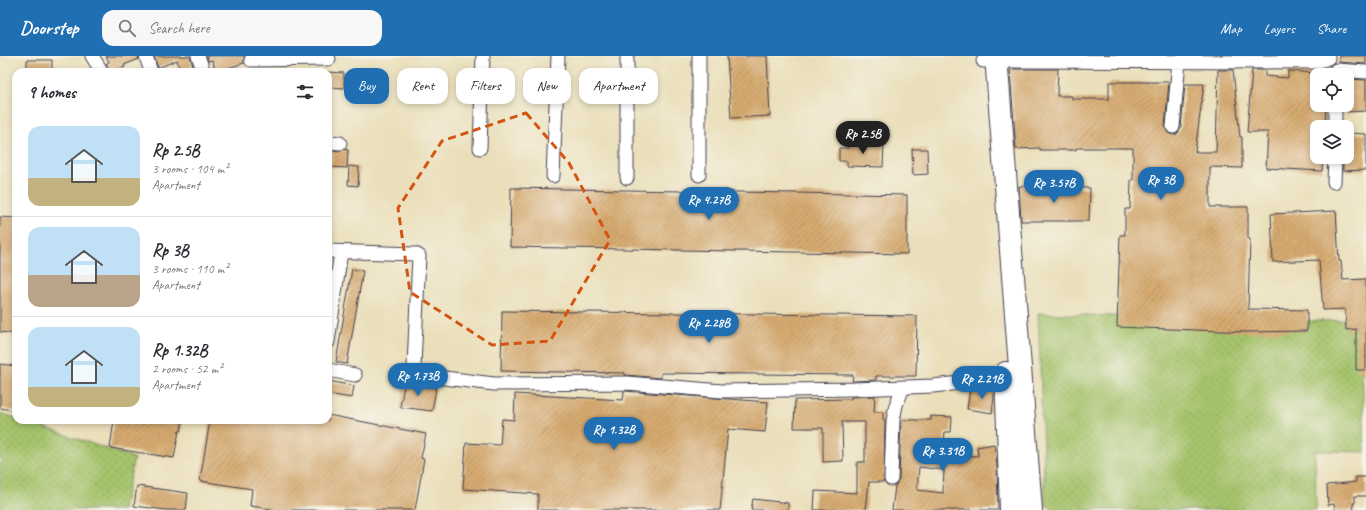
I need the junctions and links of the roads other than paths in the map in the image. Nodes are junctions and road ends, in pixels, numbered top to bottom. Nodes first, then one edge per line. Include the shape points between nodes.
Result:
1 (92, 56) edge
2 (146, 56) edge
3 (198, 56) edge
4 (483, 56) edge
5 (558, 56) edge
6 (627, 56) edge
7 (699, 56) edge
8 (309, 57) edge
9 (1328, 57) edge
10 (989, 58) edge
11 (329, 59) dead end
12 (1183, 60) edge
13 (251, 63) edge
14 (100, 68) edge
15 (150, 68) edge
16 (202, 68) edge
17 (1334, 68) edge
18 (1354, 72) edge
19 (1366, 72) edge
20 (1173, 127) dead end
21 (480, 148) dead end
22 (1335, 164) edge
23 (699, 175) dead end
24 (553, 176) dead end
25 (627, 178) dead end
26 (1334, 182) dead end
27 (332, 251) edge
28 (341, 252) junction
29 (1007, 287) junction
30 (332, 314) edge
31 (332, 371) edge
32 (355, 375) dead end
33 (1006, 375) junction
34 (903, 388) junction
35 (891, 479) dead end
36 (1028, 509) edge

1 - 14 street
2 - 15 street
3 - 16 street
4 - 21 street
5 - 24 street
6 - 25 street
7 - 23 street
8 - 11 street
8 - 13 street
9 - 12 street via 1316,62
9 - 17 street
10 - 12 street
10 - 29 highway
12 - 20 street
18 - 19 street
22 - 26 street
27 - 28 street
28 - 30 street
28 - 34 street via 418,256 414,372 420,375 494,384 627,383 722,390
29 - 33 highway
29 - 36 highway
31 - 32 street
33 - 34 street via 962,384
33 - 36 highway
34 - 35 street via 893,421

